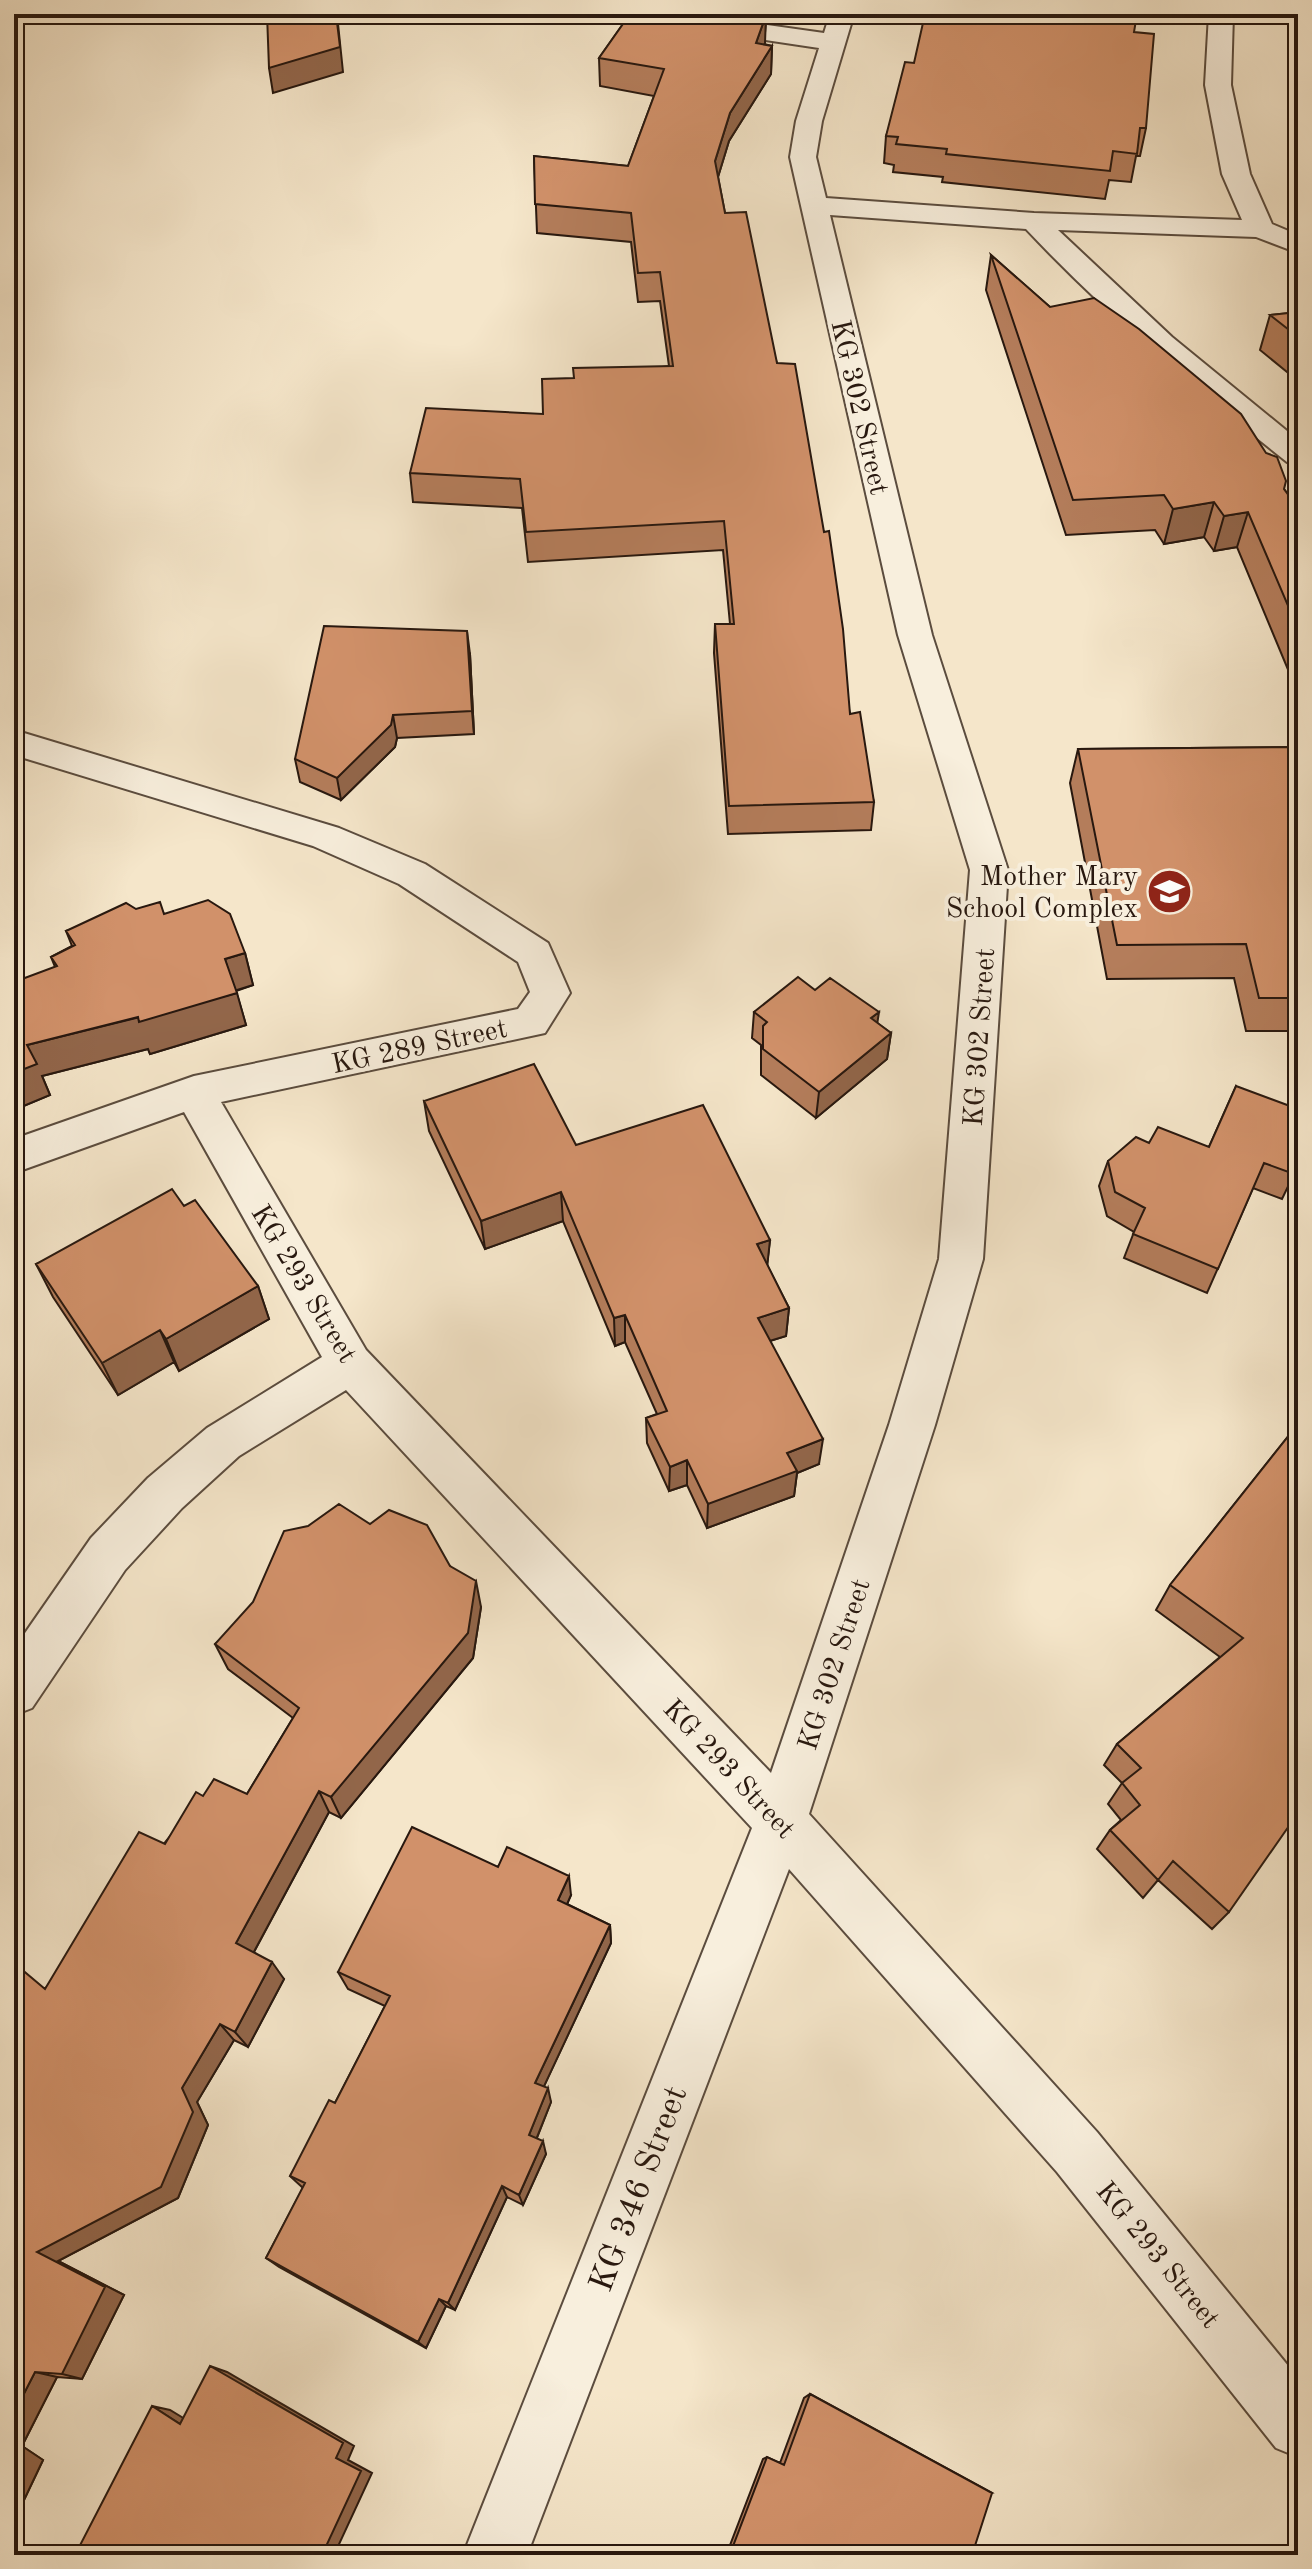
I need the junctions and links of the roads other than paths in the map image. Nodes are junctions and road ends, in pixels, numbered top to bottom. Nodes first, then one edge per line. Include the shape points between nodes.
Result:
1 (637, 14) edge
2 (1221, 14) edge
3 (838, 28) edge
4 (813, 205) junction
5 (1034, 221) junction
6 (1260, 229) junction
7 (1298, 245) edge
8 (1298, 455) edge
9 (14, 742) edge
10 (194, 1092) junction
11 (14, 1156) edge
12 (350, 1364) junction
13 (14, 1691) edge
14 (781, 1821) junction
15 (1298, 2426) edge
16 (495, 2555) edge

1 - 3 street
2 - 6 street via 1218,85 1236,174
3 - 4 street, KG 302 Street via 803,157
4 - 5 street
4 - 14 street, KG 302 Street via 915,635 989,870 961,1259
5 - 6 street
5 - 8 street via 1168,351
6 - 7 street
9 - 10 street, KG 289 Street via 326,837 412,874 534,953 550,993 531,1022
10 - 11 street, KG 289 Street
10 - 12 street, KG 293 Street
12 - 13 street via 223,1442 165,1493 108,1554
12 - 14 street, KG 293 Street
14 - 15 street, KG 293 Street via 1077,2152
14 - 16 street, KG 346 Street

